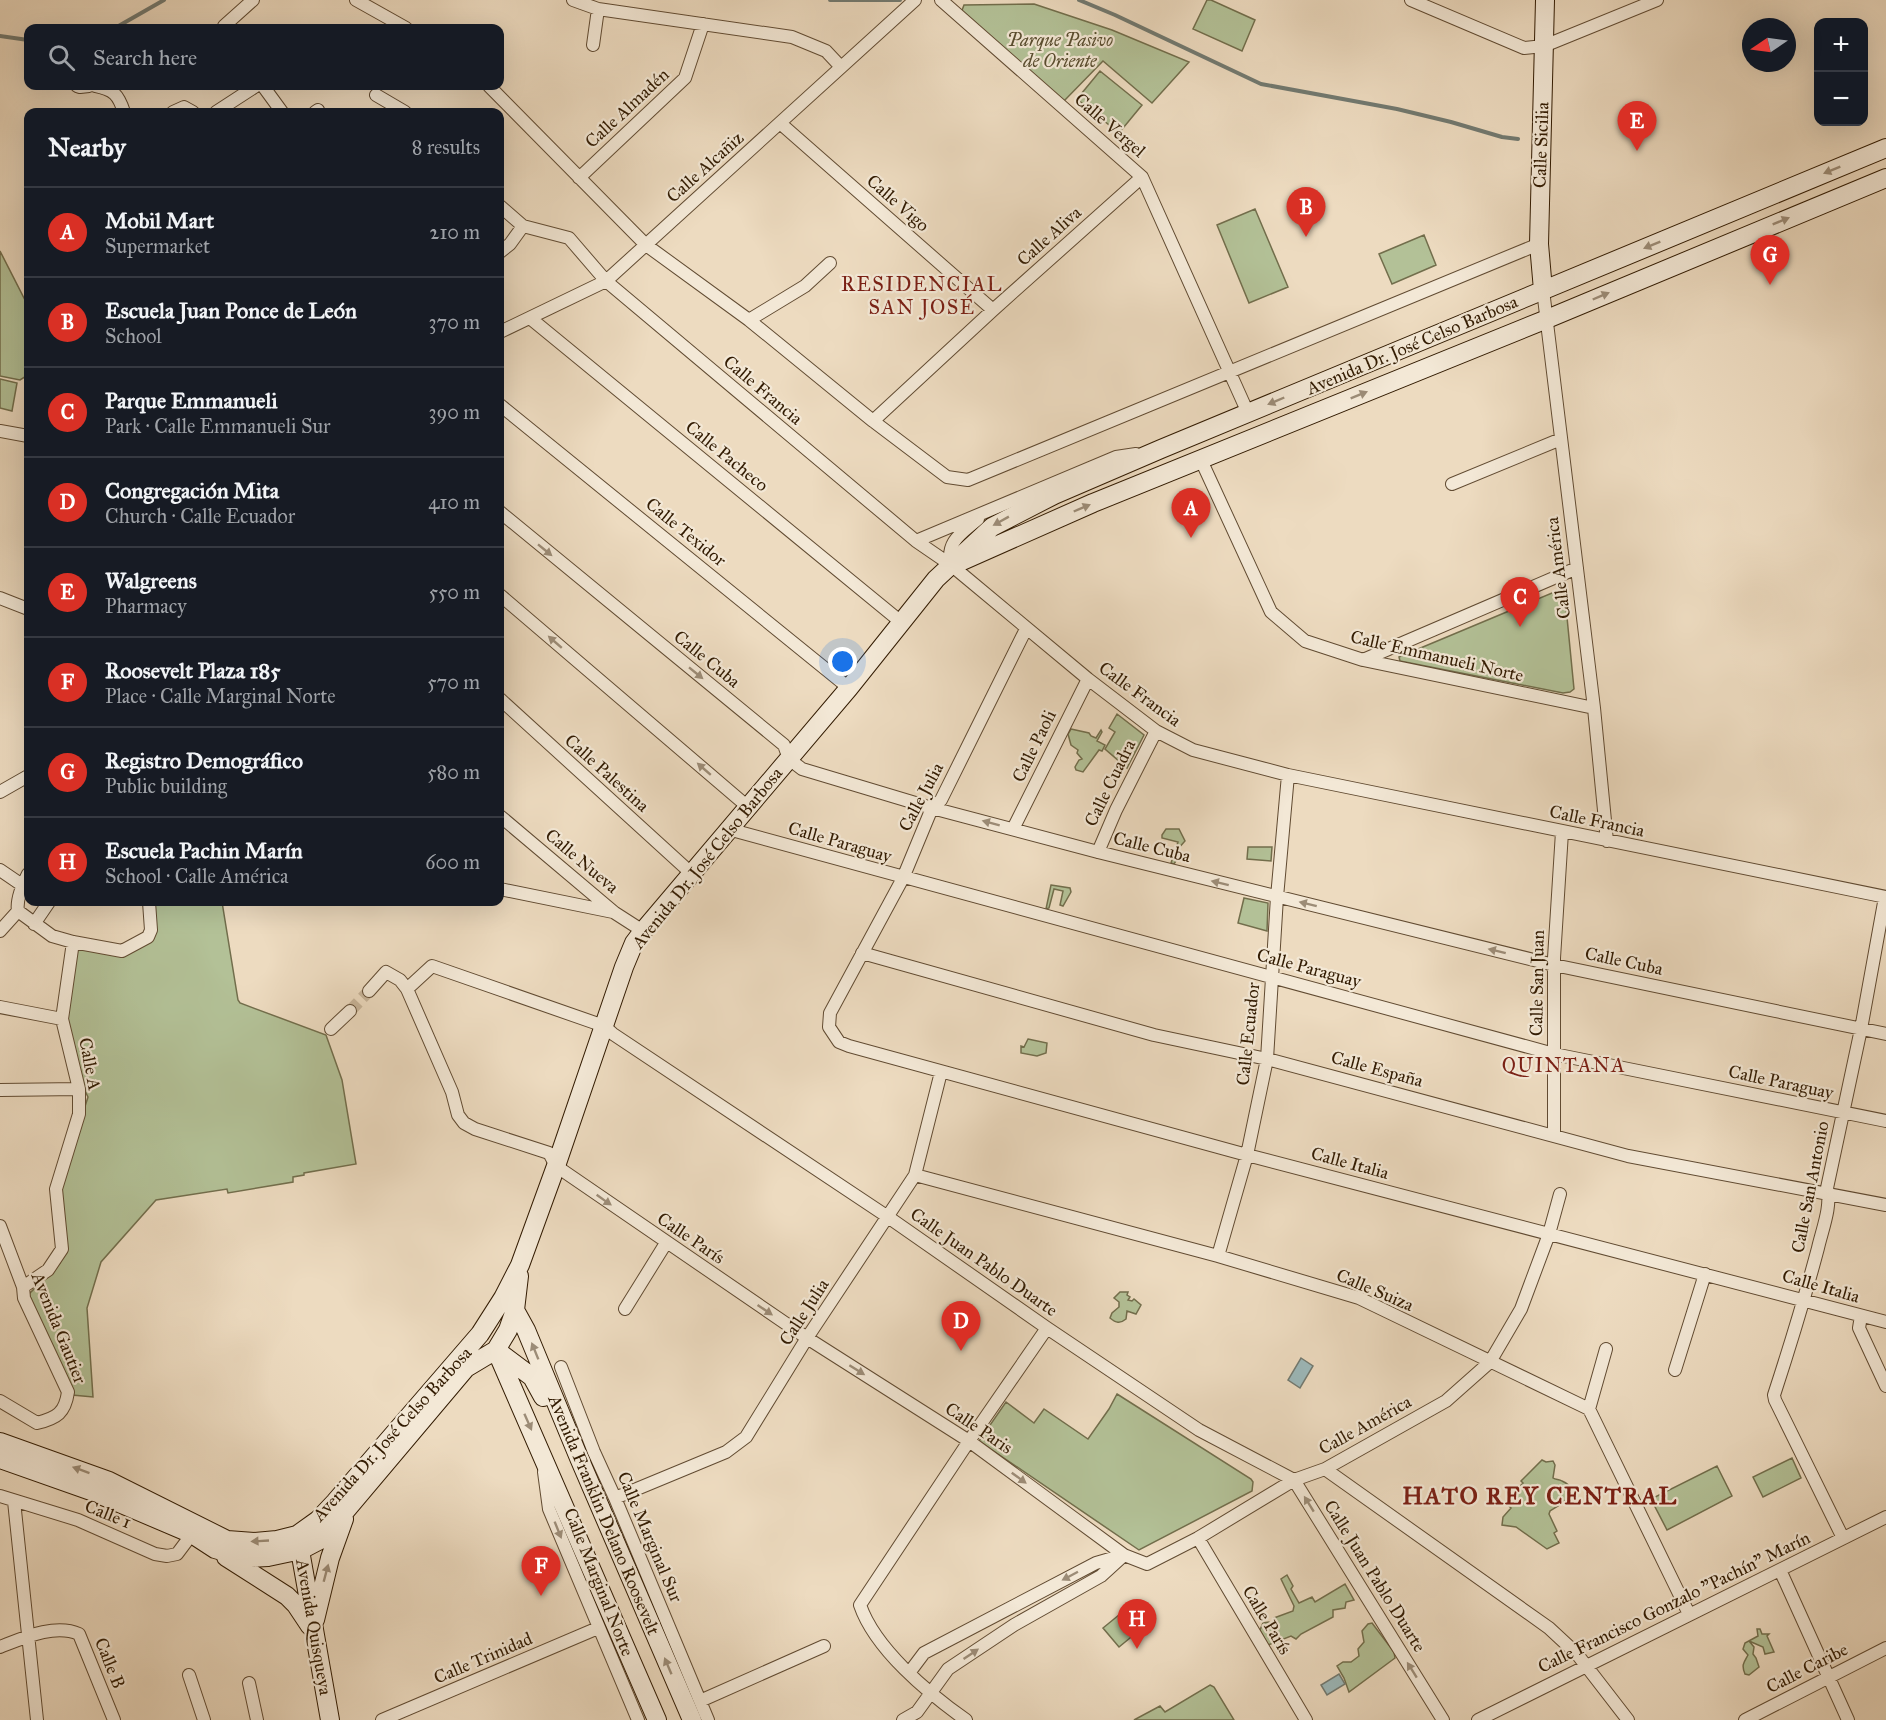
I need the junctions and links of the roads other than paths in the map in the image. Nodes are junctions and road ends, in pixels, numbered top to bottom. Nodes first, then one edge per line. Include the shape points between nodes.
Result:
1 (253, 0) edge
2 (356, 0) edge
3 (573, 0) edge
4 (915, 0) edge
5 (941, 0) edge
6 (1411, 0) edge
7 (1545, 0) edge
8 (1657, 0) edge
9 (598, 9) junction
10 (226, 24) edge
11 (399, 24) edge
12 (703, 24) junction
13 (593, 45) dead end
14 (1544, 45) junction
15 (842, 67) junction
16 (111, 90) edge
17 (250, 90) edge
18 (266, 90) edge
19 (493, 90) edge
20 (376, 95) dead end
21 (123, 108) edge
22 (222, 108) edge
23 (279, 108) edge
24 (398, 108) edge
25 (780, 123) junction
26 (1886, 148) edge
27 (1142, 177) junction
28 (579, 178) junction
29 (1886, 178) edge
30 (504, 209) edge
31 (523, 226) junction
32 (1539, 244) junction
33 (646, 245) junction
34 (504, 249) edge
35 (830, 263) dead end
36 (606, 281) junction
37 (1543, 290) junction
38 (993, 310) junction
39 (530, 318) junction
40 (1547, 319) junction
41 (749, 320) junction
42 (504, 330) edge
43 (1229, 372) junction
44 (504, 408) edge
45 (1248, 412) junction
46 (873, 421) junction
47 (0, 431) edge
48 (24, 435) edge
49 (1561, 439) junction
50 (1161, 450) junction
51 (1201, 460) junction
52 (1452, 484) dead end
53 (985, 512) junction
54 (504, 516) edge
55 (916, 541) junction
56 (951, 565) junction
57 (1576, 568) junction
58 (0, 598) edge
59 (504, 598) edge
60 (24, 607) edge
61 (901, 622) junction
62 (1026, 629) junction
63 (1363, 660) junction
64 (1088, 679) junction
65 (849, 688) junction
66 (504, 703) edge
67 (1594, 708) junction
68 (1156, 731) junction
69 (789, 759) junction
70 (1288, 775) junction
71 (24, 778) edge
72 (0, 792) edge
73 (748, 807) junction
74 (932, 808) junction
75 (504, 819) edge
76 (728, 829) junction
77 (1013, 829) junction
78 (1562, 832) junction
79 (1607, 841) junction
80 (1098, 852) junction
81 (0, 870) edge
82 (691, 873) junction
83 (903, 878) junction
84 (24, 879) edge
85 (24, 882) edge
86 (504, 890) edge
87 (1277, 897) junction
88 (1886, 897) edge
89 (46, 906) edge
90 (149, 906) edge
91 (18, 911) junction
92 (615, 913) junction
93 (34, 924) junction
94 (0, 931) edge
95 (643, 931) junction
96 (73, 942) junction
97 (862, 953) junction
98 (1554, 965) junction
99 (1272, 977) junction
100 (407, 989) junction
101 (369, 991) tunnel mouth
102 (0, 1007) edge
103 (350, 1011) tunnel mouth
104 (830, 1013) joint
105 (62, 1019) junction
106 (604, 1026) junction
107 (331, 1029) dead end
108 (1861, 1029) junction
109 (1886, 1034) edge
110 (1554, 1054) junction
111 (1267, 1059) junction
112 (941, 1072) junction
113 (80, 1089) junction
114 (0, 1090) edge
115 (1844, 1113) junction
116 (1886, 1122) edge
117 (1554, 1136) junction
118 (1247, 1155) junction
119 (556, 1166) junction
120 (915, 1175) junction
121 (1560, 1194) dead end
122 (1829, 1195) junction
123 (1886, 1205) edge
124 (888, 1217) junction
125 (0, 1226) edge
126 (1549, 1234) junction
127 (666, 1243) junction
128 (1218, 1256) junction
129 (520, 1265) junction
130 (1705, 1274) junction
131 (23, 1287) junction
132 (1804, 1300) junction
133 (625, 1309) dead end
134 (515, 1310) junction
135 (1861, 1316) junction
136 (1886, 1323) edge
137 (1047, 1328) junction
138 (480, 1334) junction
139 (807, 1338) junction
140 (496, 1350) junction
141 (1606, 1350) dead end
142 (1490, 1362) junction
143 (561, 1367) dead end
144 (1675, 1370) dead end
145 (1886, 1386) edge
146 (0, 1401) edge
147 (1589, 1409) junction
148 (969, 1441) junction
149 (0, 1442) edge
150 (542, 1453) junction
151 (586, 1455) junction
152 (0, 1459) edge
153 (1325, 1469) junction
154 (1294, 1480) junction
155 (0, 1496) edge
156 (615, 1498) junction
157 (14, 1502) junction
158 (348, 1509) junction
159 (1886, 1517) edge
160 (195, 1530) junction
161 (1198, 1538) junction
162 (1843, 1538) junction
163 (299, 1543) junction
164 (215, 1549) junction
165 (1124, 1555) junction
166 (1780, 1570) junction
167 (1689, 1614) junction
168 (598, 1629) junction
169 (313, 1630) junction
170 (30, 1635) junction
171 (824, 1646) dead end
172 (0, 1647) edge
173 (1886, 1648) edge
174 (1586, 1665) junction
175 (909, 1673) junction
176 (189, 1675) dead end
177 (1828, 1678) junction
178 (249, 1683) dead end
179 (930, 1694) junction
180 (700, 1701) junction
181 (920, 1716) edge
182 (38, 1720) edge
183 (114, 1720) edge
184 (204, 1720) edge
185 (257, 1720) edge
186 (330, 1720) edge
187 (382, 1720) edge
188 (638, 1720) edge
189 (657, 1720) edge
190 (692, 1720) edge
191 (708, 1720) edge
192 (903, 1720) edge
193 (966, 1720) edge
194 (1306, 1720) edge
195 (1443, 1720) edge
196 (1478, 1720) edge
197 (1628, 1720) edge
198 (1745, 1720) edge
199 (1848, 1720) edge

1 - 10 street
2 - 11 street
3 - 9 street
4 - 15 street, Calle Alcañiz
5 - 27 street, Calle Vergel
6 - 14 street via 1524,48
7 - 14 main road, Calle Sicilia
8 - 14 street
9 - 12 street
9 - 13 street
12 - 15 street via 792,37 826,51
12 - 28 street, Calle Almadén via 685,78
14 - 32 main road, Calle Sicilia
15 - 25 street, Calle Alcañiz
16 - 21 street
17 - 22 street
18 - 23 street
19 - 28 street
20 - 24 street
25 - 33 street, Calle Alcañiz
25 - 38 street, Calle Vigo
26 -> 37 main road, Avenida Dr. José Celso Barbosa
27 - 38 street, Calle Aliva
27 - 43 street, Calle Vergel
28 - 33 street
40 -> 29 main road, Avenida Dr. José Celso Barbosa
30 - 31 street
31 - 34 street
31 - 36 street, Calle Francia via 569,238
32 - 37 main road, Calle Sicilia
32 - 43 street
33 - 36 street, Calle Alcañiz
33 - 41 street
35 - 41 street via 805,285
36 - 39 street, Calle Alcañiz
36 - 55 street, Calle Francia
37 - 40 street, Calle América
37 -> 45 main road, Avenida Dr. José Celso Barbosa
38 - 46 street, Calle Aliva
39 - 42 street, Calle Alcañiz
39 - 61 street, Calle Pacheco
40 - 49 street, Calle América
51 -> 40 main road, Avenida Dr. José Celso Barbosa
41 - 46 street
43 - 45 street, Calle Vergel
43 - 46 street via 968,480 947,477
44 - 65 street, Calle Texidor
45 - 50 main road, Avenida Dr. José Celso Barbosa
47 - 48 street
49 - 52 street
49 - 57 street, Calle América
50 - 53 street via 1116,457
50 -> 56 main road, Avenida Dr. José Celso Barbosa via 1018,512 992,527
56 -> 51 main road, Avenida Dr. José Celso Barbosa
51 - 63 street, Calle Emmanueli Norte via 1270,612 1305,641
53 - 55 street
53 - 56 street via 952,544
54 -> 69 street, Calle Cuba via 784,745
55 - 56 street, Calle Francia
56 - 61 main road, Avenida Dr. José Celso Barbosa
56 - 62 street, Calle Francia
57 - 63 street
57 - 67 street, Calle América
58 - 60 street
73 -> 59 street
61 - 65 main road, Avenida Dr. José Celso Barbosa
62 - 64 street, Calle Francia
62 - 74 street, Calle Julia via 941,800
63 - 67 street, Calle Emmanueli Norte
64 - 68 street, Calle Francia
64 - 77 street, Calle Paoli
65 - 69 main road, Avenida Dr. José Celso Barbosa
66 - 82 street, Calle Palestina
67 - 79 street, Calle América
68 - 70 street, Calle Francia via 1193,750
68 - 80 street, Calle Cuadra
69 - 73 main road, Avenida Dr. José Celso Barbosa
69 - 74 street, Calle Cuba via 802,769
70 - 78 street, Calle Francia
70 - 87 street, Calle Ecuador
71 - 72 street
73 - 76 main road, Avenida Dr. José Celso Barbosa
77 -> 74 street, Calle Cuba
74 - 83 street, Calle Julia
75 - 92 street, Calle Nueva
76 - 82 main road, Avenida Dr. José Celso Barbosa
76 - 83 street, Calle Paraguay
77 - 80 street, Calle Cuba
78 - 79 street, Calle Francia
78 - 98 street, Calle San Juan
79 - 88 street, Calle Francia
87 -> 80 street, Calle Cuba
81 - 84 street
82 - 95 main road, Avenida Dr. José Celso Barbosa
83 - 97 street, Calle Julia
83 - 99 street, Calle Paraguay
85 - 91 street
86 - 92 street
98 -> 87 street, Calle Cuba
87 - 99 street, Calle Ecuador
88 - 108 street, Calle San Antonio
89 - 93 street
90 - 96 street via 148,937 122,951
91 - 93 street
91 - 94 street
92 - 95 street, Calle Nueva
93 - 96 street via 52,936
95 - 106 main road, Avenida Dr. José Celso Barbosa via 624,967
96 - 105 street, Calle A
97 - 104 street, Calle Julia
97 - 111 street, Calle España via 1154,1035
98 - 108 street, Calle Cuba
98 - 110 street, Calle San Juan
99 - 110 street, Calle Paraguay
99 - 111 street, Calle Ecuador
100 - 101 street via 386,972
100 - 106 street, Calle Juan Pablo Duarte via 432,966
100 - 119 street, Calle París via 464,1123 549,1153
102 - 105 street
103 - 107 street
104 - 112 street, Calle Italia via 829,1027 843,1044
105 - 113 street, Calle A
106 - 119 main road, Avenida Dr. José Celso Barbosa
106 - 124 street, Calle Juan Pablo Duarte
108 - 109 street, Calle Cuba
108 - 115 street, Calle San Antonio
110 - 115 street, Calle Paraguay
110 - 117 street, Calle San Juan
111 - 117 street, Calle España
111 - 118 street, Calle Ecuador
112 - 118 street, Calle Italia
112 - 120 street, Calle Julia
113 - 114 street
113 - 131 street, Calle A via 79,1114 56,1190 62,1249 48,1270
115 - 116 street, Calle Paraguay
115 - 122 street, Calle San Antonio via 1827,1188
117 - 122 street, Calle España via 1628,1156
118 - 126 street, Calle Italia
118 - 128 street, Calle Ecuador
119 -> 127 street, Calle París
119 - 129 main road, Avenida Dr. José Celso Barbosa
120 - 124 street, Calle Julia
120 - 128 street, Calle Suiza
121 - 126 street, Calle América
122 - 123 street, Calle España
122 - 132 street, Calle San Antonio
124 - 137 street, Calle Juan Pablo Duarte
124 - 139 street, Calle Julia
125 - 131 street, Avenida Gautier
126 - 130 street, Calle Italia
126 - 142 street, Calle América via 1521,1309
127 - 133 street
127 -> 139 street, Calle París
128 - 142 street, Calle Suiza via 1359,1298
129 - 134 main road, Avenida Dr. José Celso Barbosa
129 - 138 main road, Avenida Dr. José Celso Barbosa
130 - 132 street, Calle Italia
130 - 144 street
131 - 146 street, Avenida Gautier via 24,1298 68,1392 66,1404 54,1419 37,1423
132 - 135 street, Calle Italia
132 - 162 street, Calle San Antonio via 1774,1395
134 - 140 main road, Avenida Dr. José Celso Barbosa
151 -> 134 main road, Avenida Franklin Delano Roosevelt
135 - 136 street, Calle Italia
135 - 145 street via 1858,1328
137 - 148 street
137 - 154 street, Calle Juan Pablo Duarte via 1199,1430
138 - 140 main road, Avenida Dr. José Celso Barbosa
138 - 163 main road, Avenida Dr. José Celso Barbosa
139 -> 148 street, Calle Paris
139 - 156 street, Calle Julia via 746,1437 726,1452
140 -> 150 main road, Avenida Franklin Delano Roosevelt
140 - 151 main road via 532,1377 558,1428
140 - 158 main road, Avenida Dr. José Celso Barbosa via 466,1368
141 - 147 street
142 - 147 street, Calle Suiza
142 - 153 street, Calle América via 1446,1401
143 - 151 street, Calle Marginal Sur
147 - 167 street
148 -> 165 street, Calle Paris
148 - 175 street via 860,1605 883,1645
160 -> 149 main road, Avenida Dr. José Celso Barbosa via 153,1501 109,1481
150 -> 168 street, Calle Marginal Norte via 549,1509
150 - 189 main road, Avenida Franklin Delano Roosevelt
151 - 156 street, Calle Marginal Sur
190 -> 151 main road, Avenida Franklin Delano Roosevelt
152 - 160 main road, Avenida Dr. José Celso Barbosa
153 - 154 street, Calle América
153 - 174 street via 1550,1628
154 - 161 street, Calle América
195 -> 154 street, Calle Juan Pablo Duarte
155 - 157 street, Calle 1
156 - 180 street, Calle Marginal Sur
157 - 160 street, Calle 1 via 78,1520 167,1556 177,1554
157 - 170 street
158 - 163 main road, Avenida Dr. José Celso Barbosa via 321,1539
169 -> 158 main road via 330,1558
159 - 162 street, Calle Francisco Gonzalo "Pachín" Marín
163 -> 160 main road, Avenida Dr. José Celso Barbosa via 227,1539
160 - 164 main road, Avenida Dr. José Celso Barbosa
161 - 165 street, Calle América via 1147,1564
161 - 194 street, Calle París
162 - 166 street, Calle Francisco Gonzalo "Pachín" Marín
163 - 164 main road, Avenida Dr. José Celso Barbosa via 252,1558
163 - 169 main road, Avenida Quisqueya
164 - 169 main road via 287,1596
165 -> 175 street, Calle América via 1096,1563 924,1653
179 -> 165 street via 948,1669 1014,1625 1101,1576
166 - 167 street, Calle Francisco Gonzalo "Pachín" Marín
166 - 177 street
167 - 174 street, Calle Francisco Gonzalo "Pachín" Marín
168 - 187 street, Calle Trinidad
168 - 188 street, Calle Marginal Norte
169 - 186 main road, Avenida Quisqueya
170 - 172 street, Calle B
170 - 182 street
170 - 183 street, Calle B via 68,1629 79,1634
171 - 180 street
173 - 177 street, Calle Caribe
174 - 196 street, Calle Francisco Gonzalo "Pachín" Marín
174 - 197 street
175 - 179 street
176 - 184 street
177 - 198 street, Calle Caribe
177 - 199 street
178 - 185 street
179 - 181 street
179 - 193 street
180 - 191 street, Calle Marginal Sur
181 - 192 street

